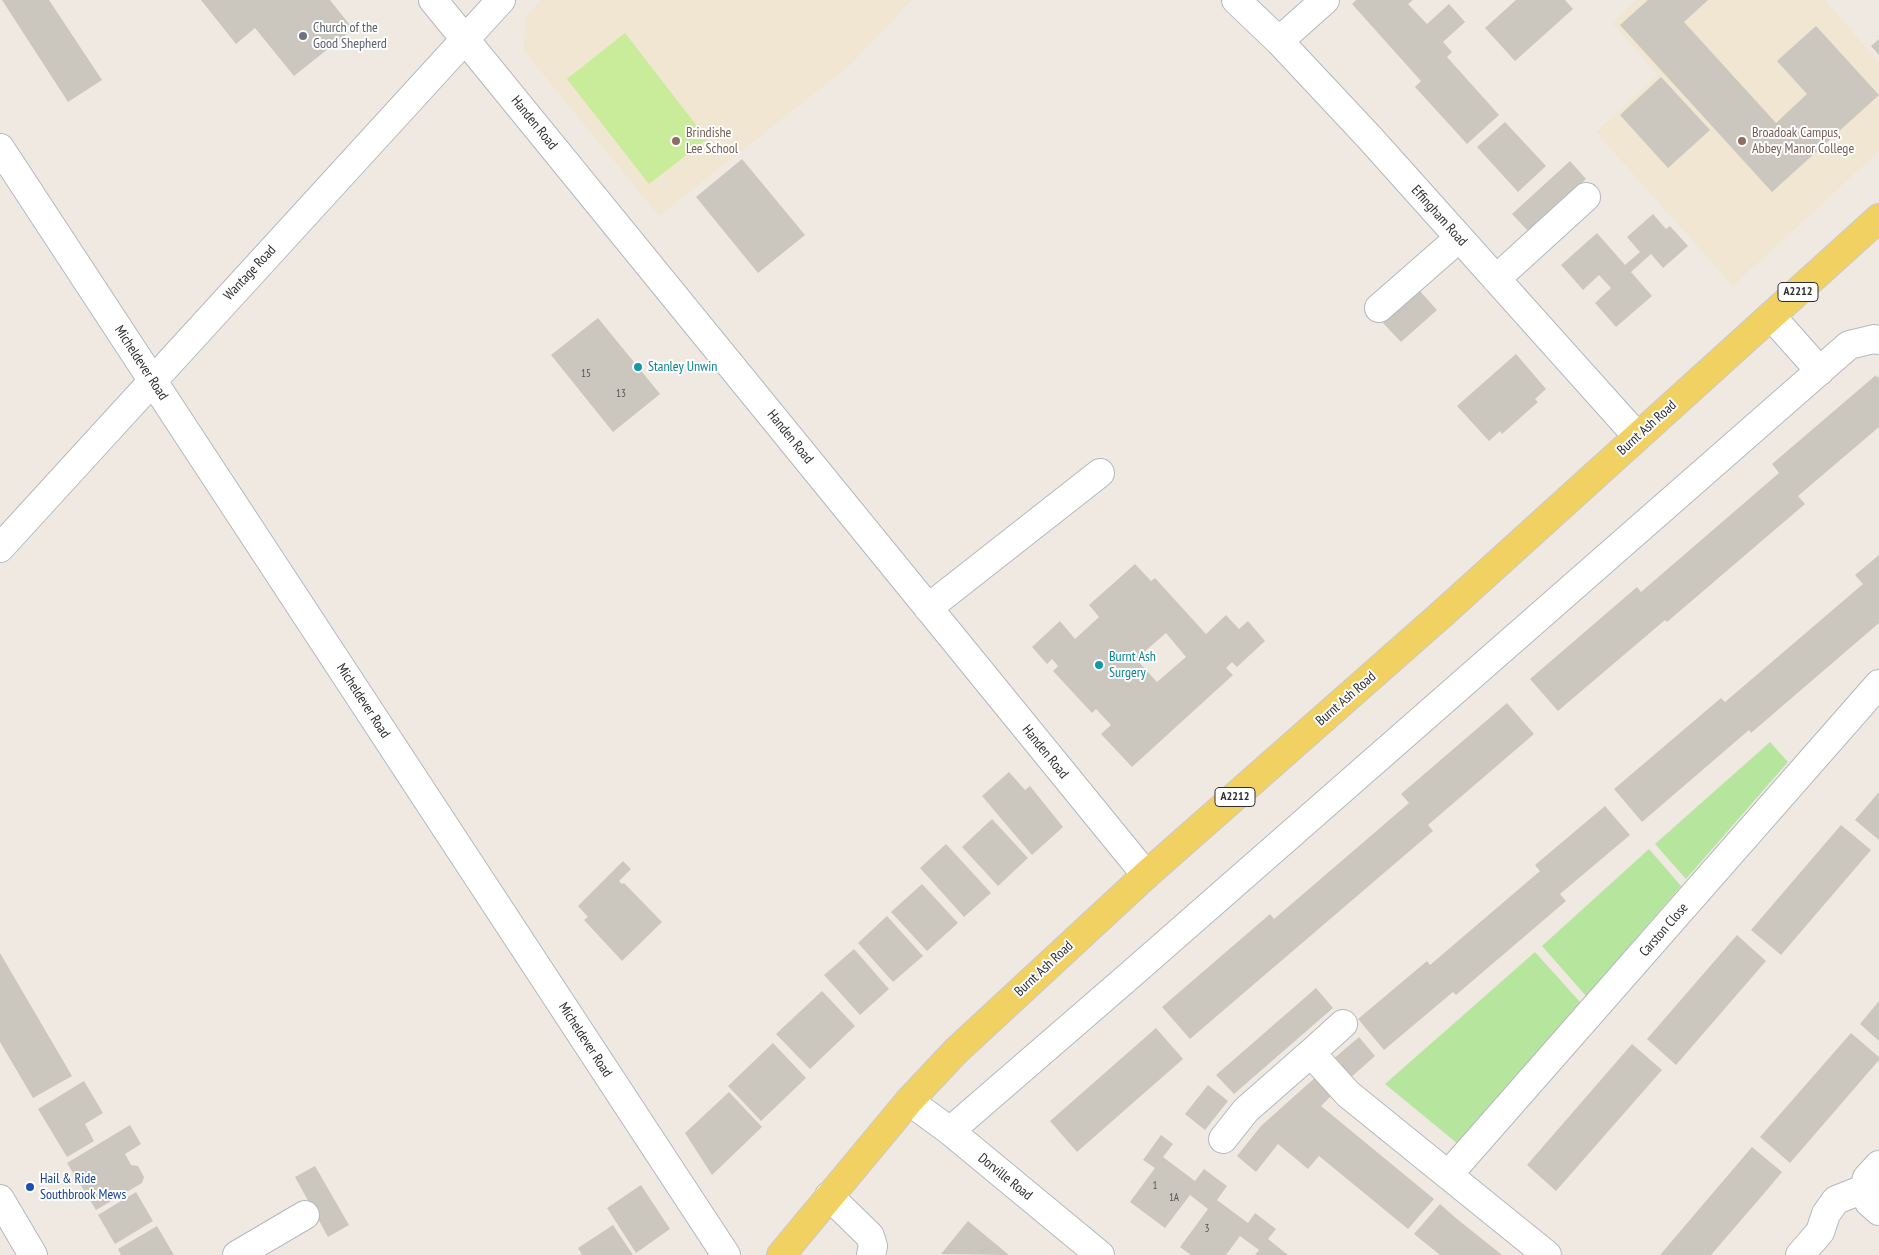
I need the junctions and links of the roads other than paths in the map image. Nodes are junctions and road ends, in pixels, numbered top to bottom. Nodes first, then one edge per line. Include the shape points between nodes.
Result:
1 (433, 0) edge
2 (501, 0) edge
3 (1236, 0) edge
4 (1325, 0) edge
5 (465, 39) junction
6 (1279, 41) junction
7 (0, 148) edge
8 (1586, 197) dead end
9 (1879, 218) edge
10 (1459, 238) junction
11 (1496, 279) junction
12 (1379, 308) dead end
13 (1771, 316) junction
14 (1879, 340) edge
15 (1820, 371) junction
16 (152, 380) junction
17 (1637, 436) junction
18 (1100, 473) dead end
19 (0, 548) edge
20 (928, 608) junction
21 (1879, 684) edge
22 (1146, 875) junction
23 (1343, 1024) dead end
24 (1310, 1053) junction
25 (909, 1101) junction
26 (950, 1131) junction
27 (1223, 1139) dead end
28 (1879, 1165) edge
29 (1448, 1175) junction
30 (828, 1196) junction
31 (0, 1199) edge
32 (1871, 1200) edge
33 (305, 1215) dead end
34 (33, 1255) edge
35 (237, 1255) edge
36 (726, 1255) edge
37 (781, 1255) edge
38 (872, 1255) edge
39 (1100, 1255) edge
40 (1547, 1255) edge
41 (1800, 1255) edge

1 - 5 street, Handen Road
2 - 5 street, Wantage Road
3 - 6 street, Effingham Road
4 - 6 street
5 - 16 street, Wantage Road
5 - 20 street, Handen Road
6 - 10 street, Effingham Road
7 - 16 street, Micheldever Road
8 - 11 street
9 - 13 main road, Burnt Ash Road / A2212
10 - 11 street, Effingham Road
10 - 12 street
11 - 17 street, Effingham Road
13 - 15 street
13 - 17 main road, Burnt Ash Road / A2212
14 - 15 street via 1849,345
15 - 26 street
16 - 19 street, Wantage Road
16 - 36 street, Micheldever Road
17 - 22 main road, Burnt Ash Road / A2212 via 1442,614
18 - 20 street
20 - 22 street, Handen Road
21 - 29 street, Carston Close
22 - 25 main road, Burnt Ash Road / A2212 via 956,1051
23 - 24 street
24 - 27 street via 1246,1110
24 - 29 street via 1348,1094
25 - 26 street, Dorville Road
25 - 30 main road, Burnt Ash Road / A2212
26 - 39 street, Dorville Road
28 - 32 street via 1868,1178
29 - 40 street
30 - 37 main road, Burnt Ash Road / A2212
30 - 38 street via 870,1236
31 - 34 street
32 - 41 street via 1836,1200 1826,1214 1820,1232
33 - 35 street

